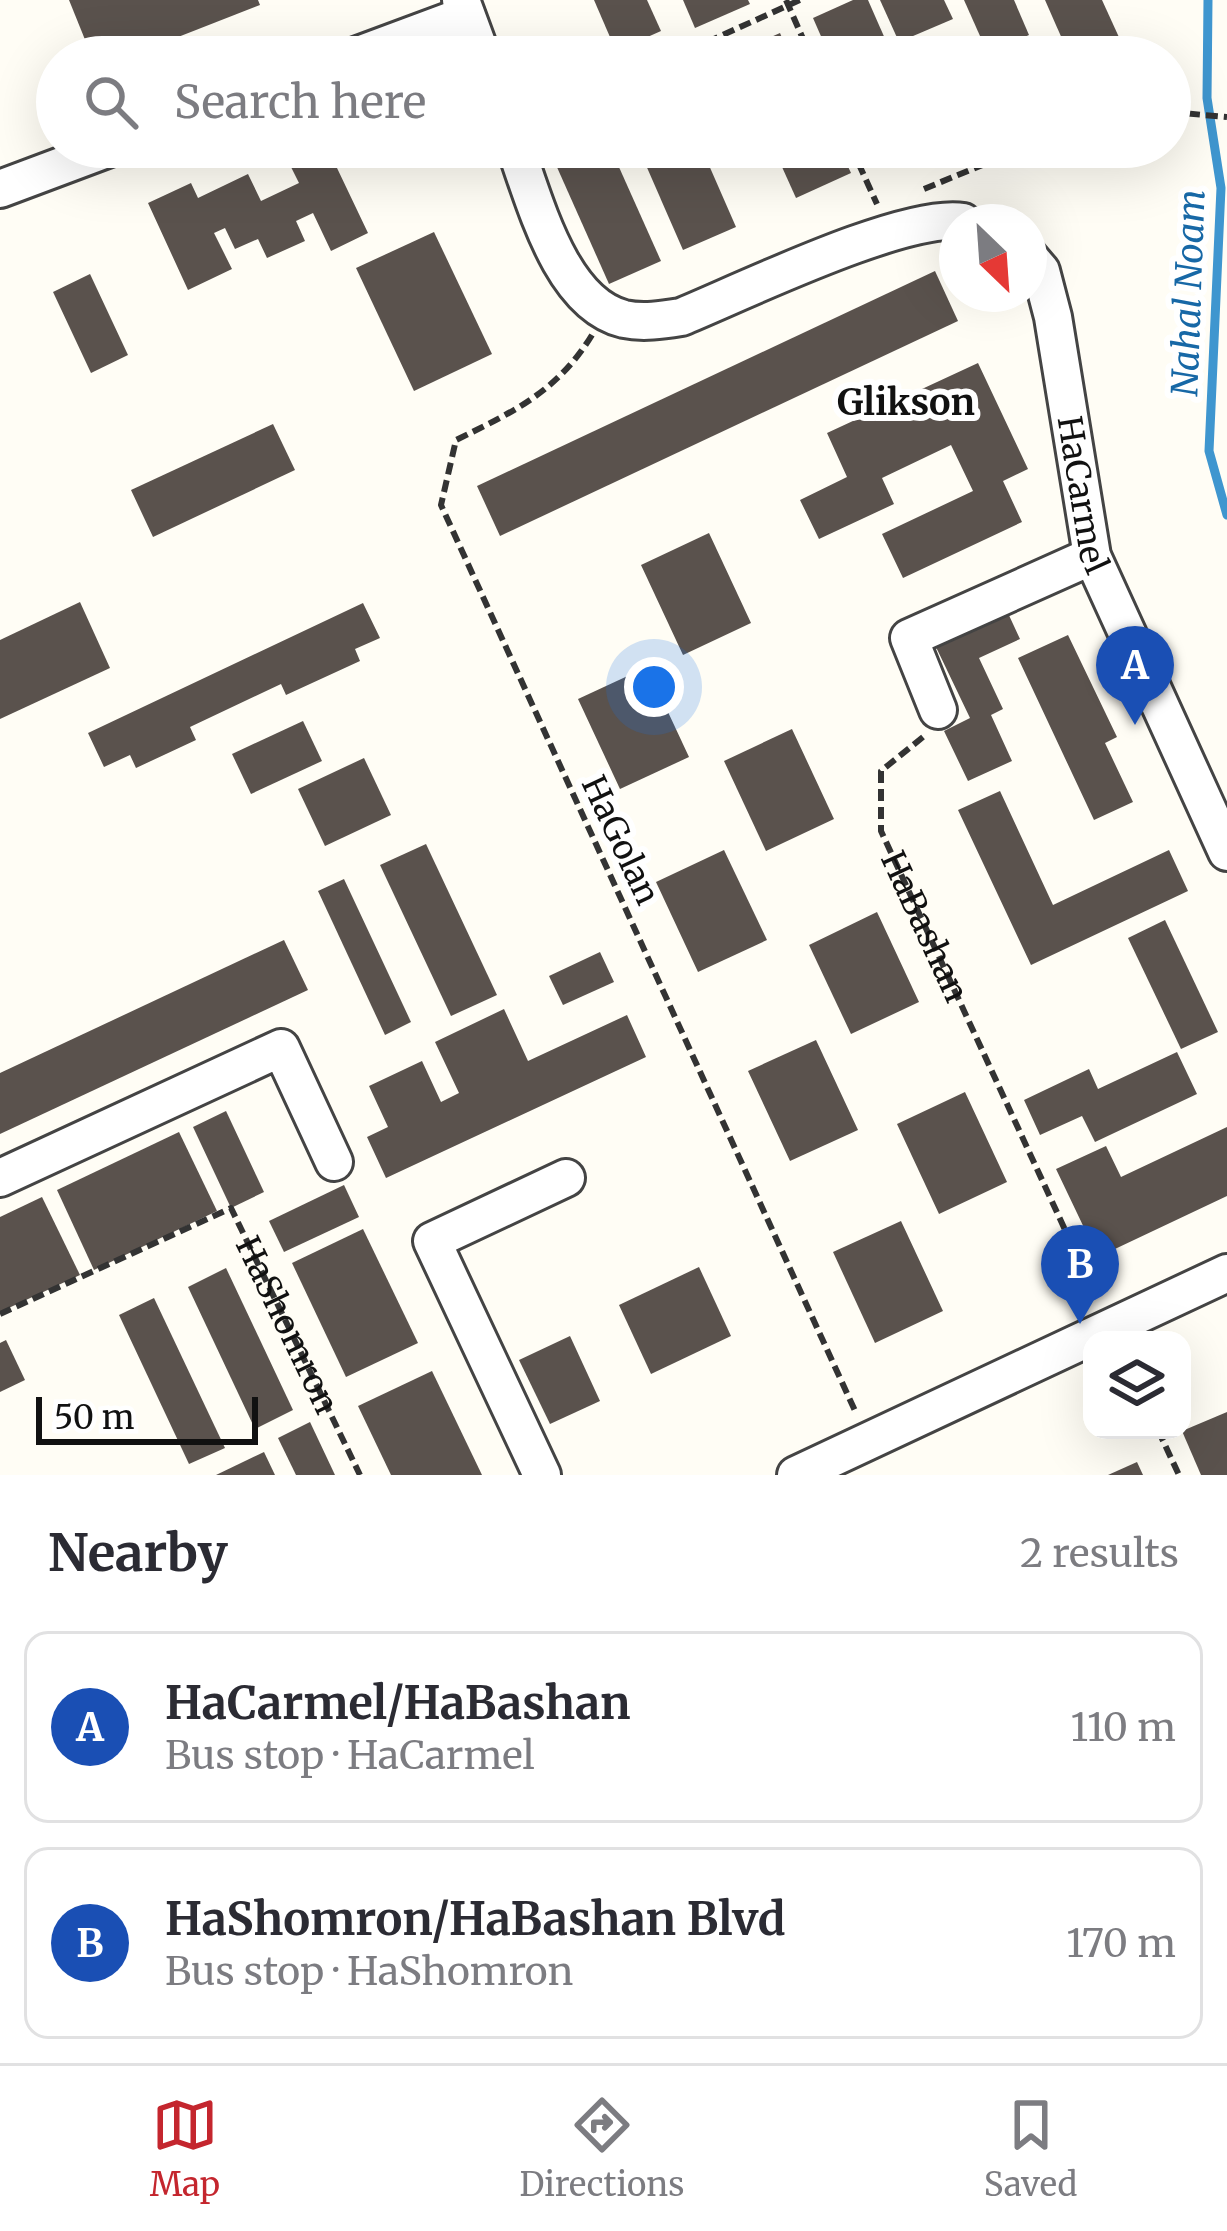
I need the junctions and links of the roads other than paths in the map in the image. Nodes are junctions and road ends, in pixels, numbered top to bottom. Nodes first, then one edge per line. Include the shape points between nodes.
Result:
1 (464, 8) edge
2 (401, 36) edge
3 (56, 168) edge
4 (523, 168) edge
5 (0, 189) edge
6 (939, 221) edge
7 (1047, 292) edge
8 (1092, 556) junction
9 (938, 710) road end
10 (1227, 852) edge
11 (334, 1162) dead end
12 (0, 1178) edge
13 (566, 1178) dead end
14 (1227, 1273) edge
15 (542, 1475) edge
16 (796, 1475) edge

1 - 2 street
3 - 5 street
4 - 6 street via 570,278 623,318 681,317 891,232
7 - 8 street, HaCarmel
8 - 9 street via 909,638
8 - 10 street, HaCarmel
11 - 12 street via 281,1048
13 - 15 street via 432,1241
14 - 16 street

